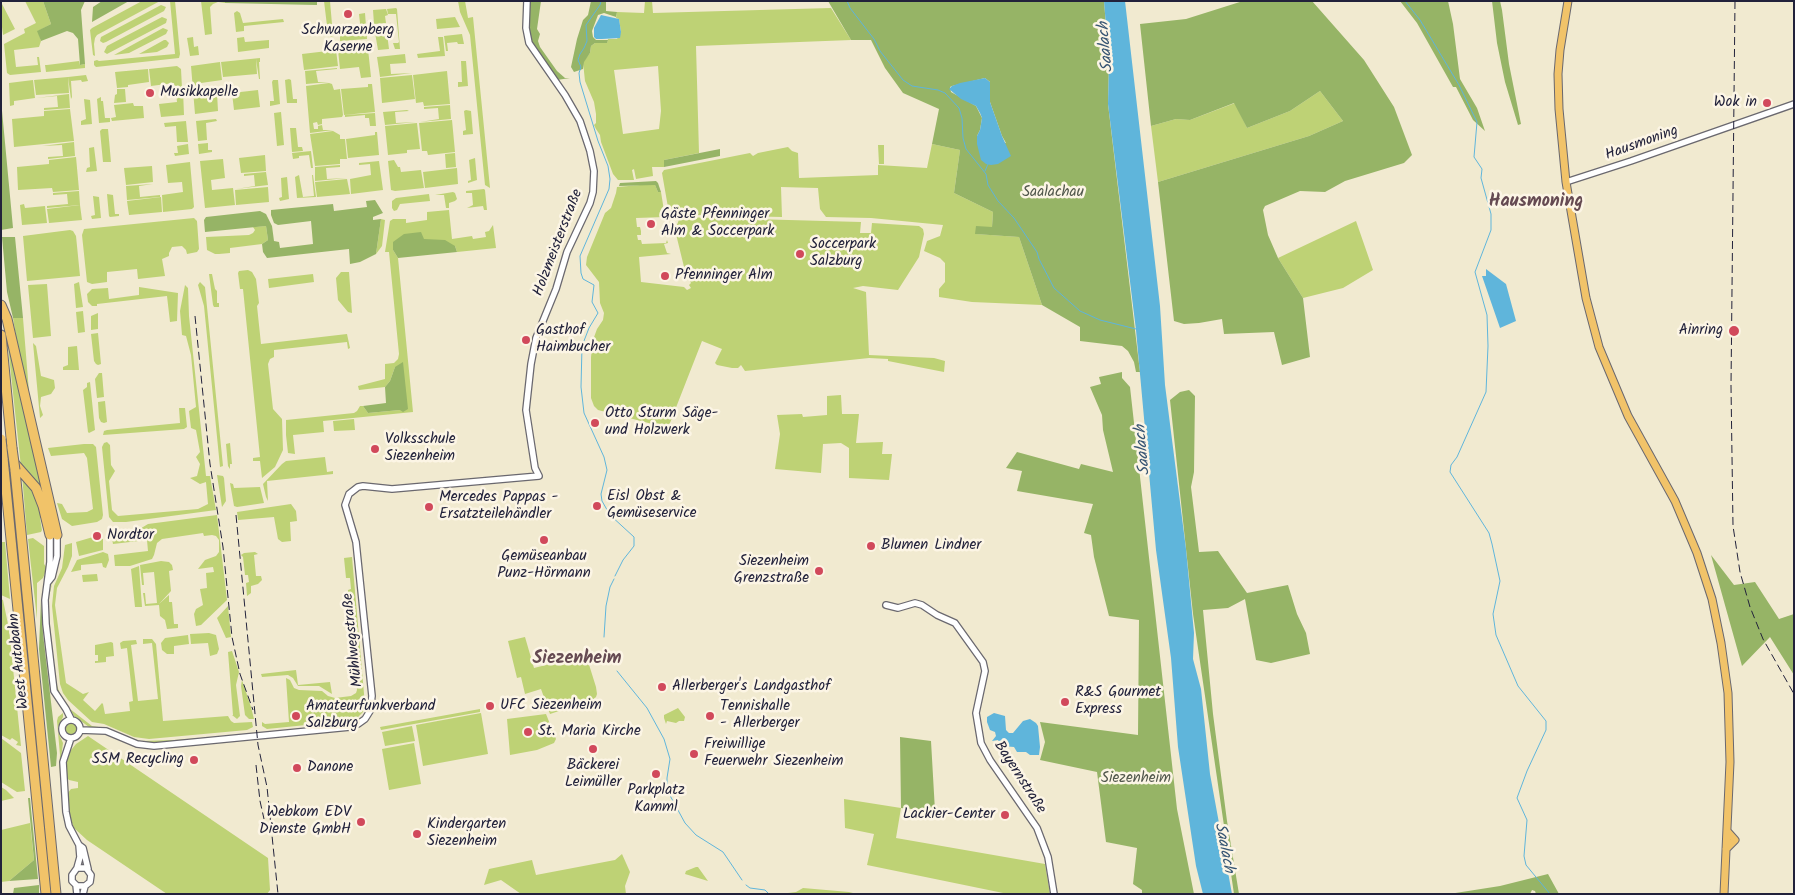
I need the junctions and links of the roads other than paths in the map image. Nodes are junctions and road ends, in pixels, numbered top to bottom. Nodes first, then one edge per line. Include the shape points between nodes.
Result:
1 (527, 1) edge
2 (1568, 1) edge
3 (1794, 104) edge
4 (1566, 182) junction
5 (1, 305) edge
6 (1, 335) edge
7 (1, 439) edge
8 (2, 454) edge
9 (539, 476) joint
10 (54, 535) junction
11 (886, 605) dead end
12 (70, 720) junction
13 (80, 730) junction
14 (71, 738) junction
15 (79, 845) junction
16 (77, 868) junction
17 (88, 869) junction
18 (76, 885) junction
19 (85, 886) junction
20 (46, 894) edge
21 (56, 894) edge
22 (77, 894) edge
23 (83, 894) edge
24 (1054, 894) edge
25 (1724, 894) edge

1 - 9 street, Holzmeisterstraße via 529,42 580,121 594,171 590,203 567,252 536,338 531,364 526,410
2 - 4 main road via 1558,74
3 - 4 street, Hausmoning
4 - 25 main road via 1598,348 1628,416 1697,553 1717,620 1729,706 1727,831 1735,840 1726,849
5 - 10 highway via 7,319
6 - 21 highway, West Autobahn, bridge
7 - 8 highway, West Autobahn, bridge
8 - 10 highway via 36,488
8 - 20 highway, West Autobahn
9 - 13 street, Mühlwegstraße via 392,489 363,486 348,494 345,505 356,542 372,696 370,711 358,724 154,746 137,744 106,731
10 - 12 street via 56,564 48,582 45,608 53,687
11 - 24 street, Bayernstraße via 898,608 914,603 922,605 955,623 983,662 985,671 976,713 982,743 990,760 1038,828 1048,857
12 - 13 street via 79,724
12 - 14 street via 63,724 62,730
13 - 14 street
14 - 15 street via 63,762 63,792 67,819
15 - 16 street
15 - 17 street via 83,848
16 - 17 street
16 - 18 street via 72,875
17 - 19 street via 91,878
18 - 19 street
18 - 22 street
19 - 23 street

